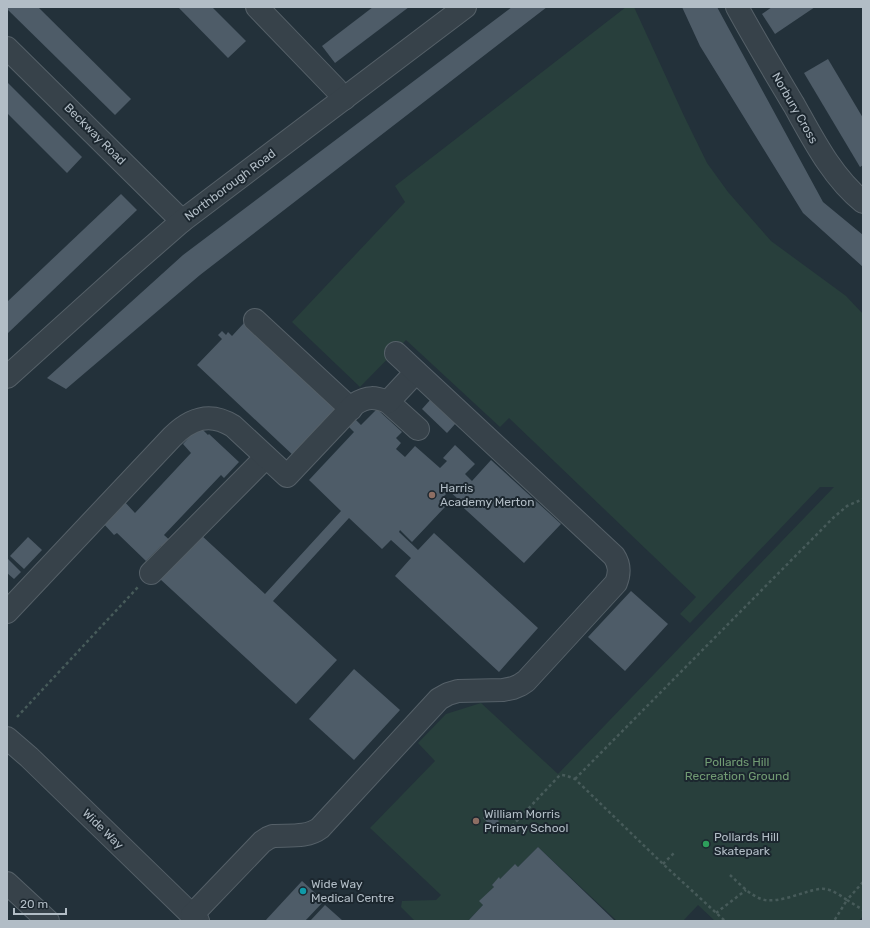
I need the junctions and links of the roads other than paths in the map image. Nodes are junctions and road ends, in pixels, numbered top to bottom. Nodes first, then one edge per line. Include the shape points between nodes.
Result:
1 (257, 7) edge
2 (465, 7) edge
3 (738, 7) edge
4 (7, 48) edge
5 (344, 99) junction
6 (863, 202) edge
7 (182, 221) junction
8 (255, 320) dead end
9 (396, 352) dead end
10 (416, 372) junction
11 (7, 377) edge
12 (388, 402) junction
13 (351, 409) junction
14 (418, 429) dead end
15 (266, 457) junction
16 (151, 573) road end
17 (7, 612) edge
18 (7, 738) edge
19 (7, 883) edge
20 (195, 918) edge
21 (48, 921) edge

1 - 5 street
2 - 5 street, Northborough Road
3 - 6 street, Norbury Cross via 815,142 839,177
4 - 7 street, Beckway Road
5 - 7 street, Northborough Road
7 - 11 street, Northborough Road
8 - 13 street
9 - 10 street
10 - 12 street
10 - 20 street via 614,556 619,566 616,583 526,681 513,688 458,691 440,699 320,828 309,834 273,836 262,842
12 - 13 street via 370,398 361,400
12 - 14 street
13 - 15 street via 287,476
15 - 16 street
15 - 17 street via 227,422 218,419 199,419 190,422 172,437
18 - 20 street, Wide Way
19 - 21 street

